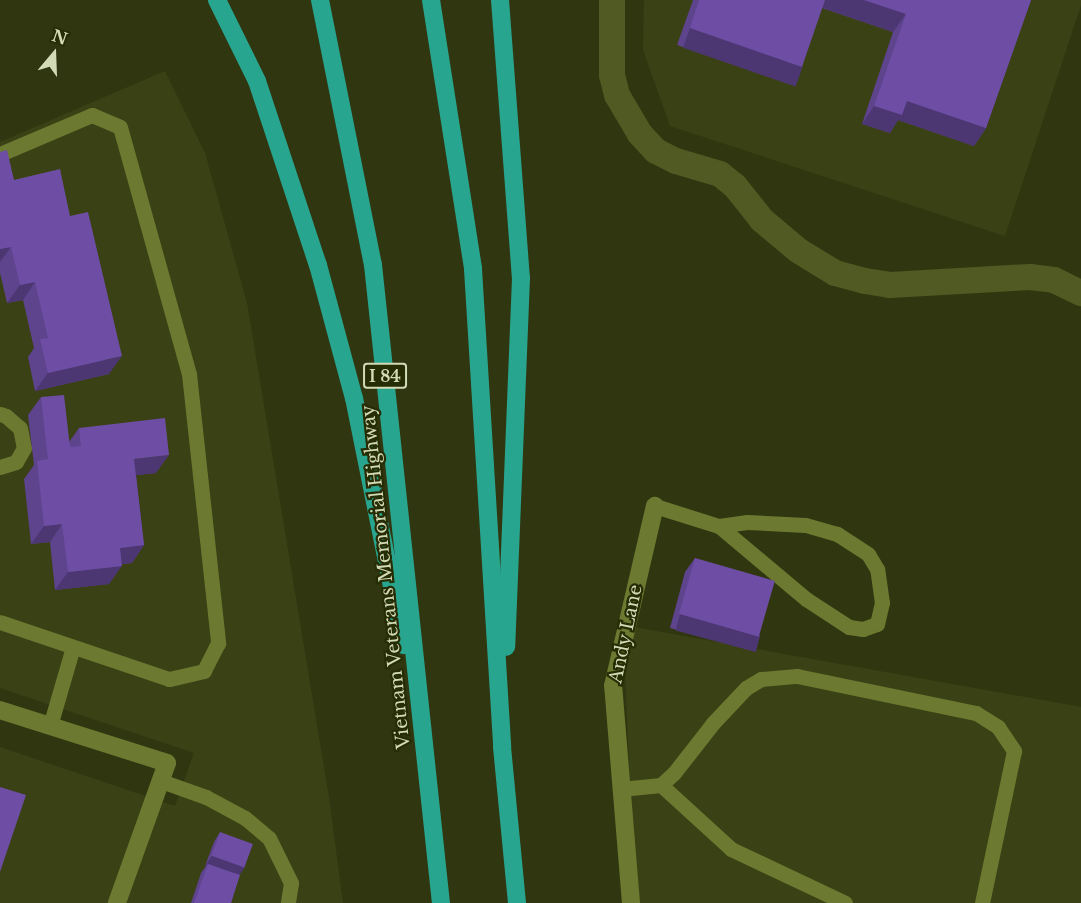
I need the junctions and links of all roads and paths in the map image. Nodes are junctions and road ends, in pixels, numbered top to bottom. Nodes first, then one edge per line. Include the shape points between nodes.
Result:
1 (217, 0) edge
2 (320, 0) edge
3 (431, 0) edge
4 (500, 0) edge
5 (0, 154) edge
6 (0, 414) edge
7 (0, 467) edge
8 (655, 506) joint
9 (719, 526) junction
10 (0, 622) edge
11 (73, 647) junction
12 (0, 710) edge
13 (50, 726) junction
14 (502, 747) junction
15 (427, 756) junction
16 (161, 781) junction
17 (661, 784) junction
18 (621, 789) junction
19 (117, 903) edge
20 (288, 903) edge
21 (441, 903) edge
22 (518, 903) edge
23 (631, 903) edge
24 (845, 903) edge
25 (982, 903) edge

1 - 15 highway via 257,81 318,265 354,398
2 - 15 highway, Vietnam Veterans Memorial Highway / I 84 via 373,265
3 - 14 highway via 472,269
4 - 14 highway via 521,278
5 - 11 lane via 92,115 120,127 189,374 218,643 204,671 170,679
6 - 7 lane via 20,429 24,448 16,462
8 - 9 lane, Andy Lane
8 - 18 street, Andy Lane via 613,686
9 - 9 lane via 747,522 805,525 837,534 868,554 877,569 882,603 877,624 863,629 849,627 806,599
10 - 11 lane
11 - 13 lane
12 - 13 street
13 - 16 street via 167,763
14 - 22 highway
15 - 21 highway, Vietnam Veterans Memorial Highway / I 84
16 - 19 street
16 - 20 lane via 206,797 245,818 269,838 291,883
17 - 18 lane
17 - 24 lane via 731,849
17 - 25 lane via 746,688 761,679 797,676 976,713 998,727 1014,751
18 - 23 street, Andy Lane

